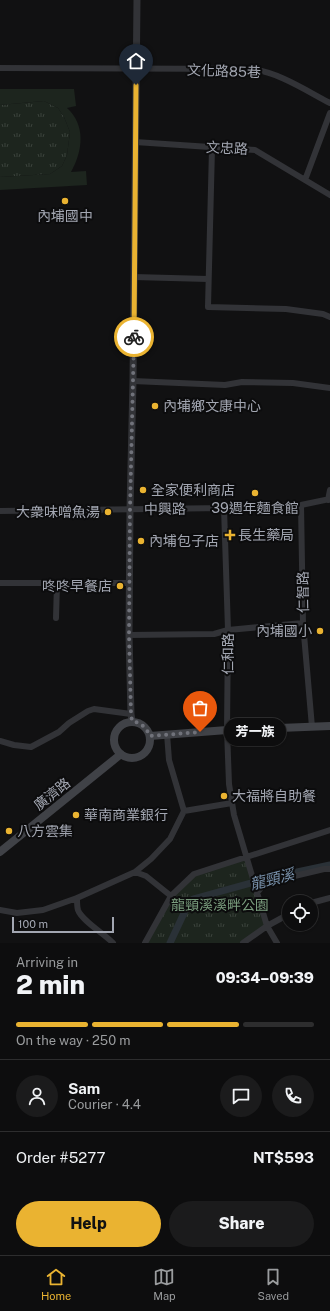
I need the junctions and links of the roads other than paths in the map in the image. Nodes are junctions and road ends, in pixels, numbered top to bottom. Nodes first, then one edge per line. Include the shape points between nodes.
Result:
1 (136, 0) edge
2 (0, 68) edge
3 (135, 70) junction
4 (330, 103) edge
5 (330, 113) edge
6 (135, 142) junction
7 (212, 148) junction
8 (305, 180) junction
9 (330, 195) edge
10 (134, 277) junction
11 (208, 279) junction
12 (330, 317) edge
13 (133, 381) junction
14 (330, 388) edge
15 (330, 490) edge
16 (329, 500) edge
17 (301, 505) junction
18 (224, 508) junction
19 (130, 509) junction
20 (0, 511) edge
21 (57, 583) junction
22 (130, 583) junction
23 (0, 584) edge
24 (56, 618) dead end
25 (304, 623) junction
26 (228, 630) junction
27 (129, 635) junction
28 (131, 718) junction
29 (312, 726) junction
30 (330, 726) edge
31 (227, 730) junction
32 (167, 734) junction
33 (150, 736) junction
34 (0, 741) edge
35 (120, 754) junction
36 (232, 803) junction
37 (184, 811) junction
38 (330, 830) edge
39 (0, 852) edge
40 (247, 858) junction
41 (330, 869) edge
42 (135, 872) junction
43 (257, 892) junction
44 (170, 896) junction
45 (76, 898) junction
46 (330, 898) edge
47 (318, 901) edge
48 (0, 910) edge
49 (282, 918) edge
50 (267, 926) junction
51 (113, 943) edge
52 (145, 943) edge
53 (243, 943) edge
54 (277, 943) edge

1 - 3 street
2 - 3 street, 文化路85巷
3 - 4 street, 文化路85巷 via 264,71
3 - 6 street
5 - 8 street
6 - 7 street, 文忠路
6 - 10 street
7 - 8 street, 文忠路 via 255,150
7 - 11 street
8 - 9 street, 文忠路
10 - 11 street
10 - 13 street
11 - 12 street via 208,307 286,309
13 - 14 street via 225,385 242,382 293,382
13 - 19 street
15 - 16 street
16 - 17 street, 中興路
17 - 18 street, 中興路
17 - 25 street, 仁智路
18 - 19 street, 中興路
18 - 26 street, 仁和路
19 - 20 street, 中興路
19 - 22 street
21 - 22 street
21 - 23 street
21 - 24 street
22 - 27 street
25 - 26 street
25 - 29 street, 仁智路
26 - 27 street via 214,634
26 - 31 street, 仁和路
27 - 28 street
28 - 33 main road via 143,725
28 - 34 street via 94,709 30,747
28 - 35 main road via 114,734 114,745
29 - 30 main road
29 - 31 main road
31 - 32 main road
31 - 36 street, 仁和路
32 - 33 main road
32 - 37 street via 169,760
33 - 35 main road via 145,754 126,758
35 - 39 main road, 廣濟路
36 - 37 street
36 - 40 street, 仁和路
37 - 42 street via 170,839
38 - 40 street
40 - 43 street, 仁和路
40 - 44 street via 194,874
41 - 43 street via 266,883
42 - 44 street via 146,876
42 - 45 street
43 - 50 street
44 - 52 street
45 - 48 street via 43,910 17,913
45 - 51 street via 82,916
46 - 47 street
49 - 50 street
50 - 53 street
50 - 54 street

